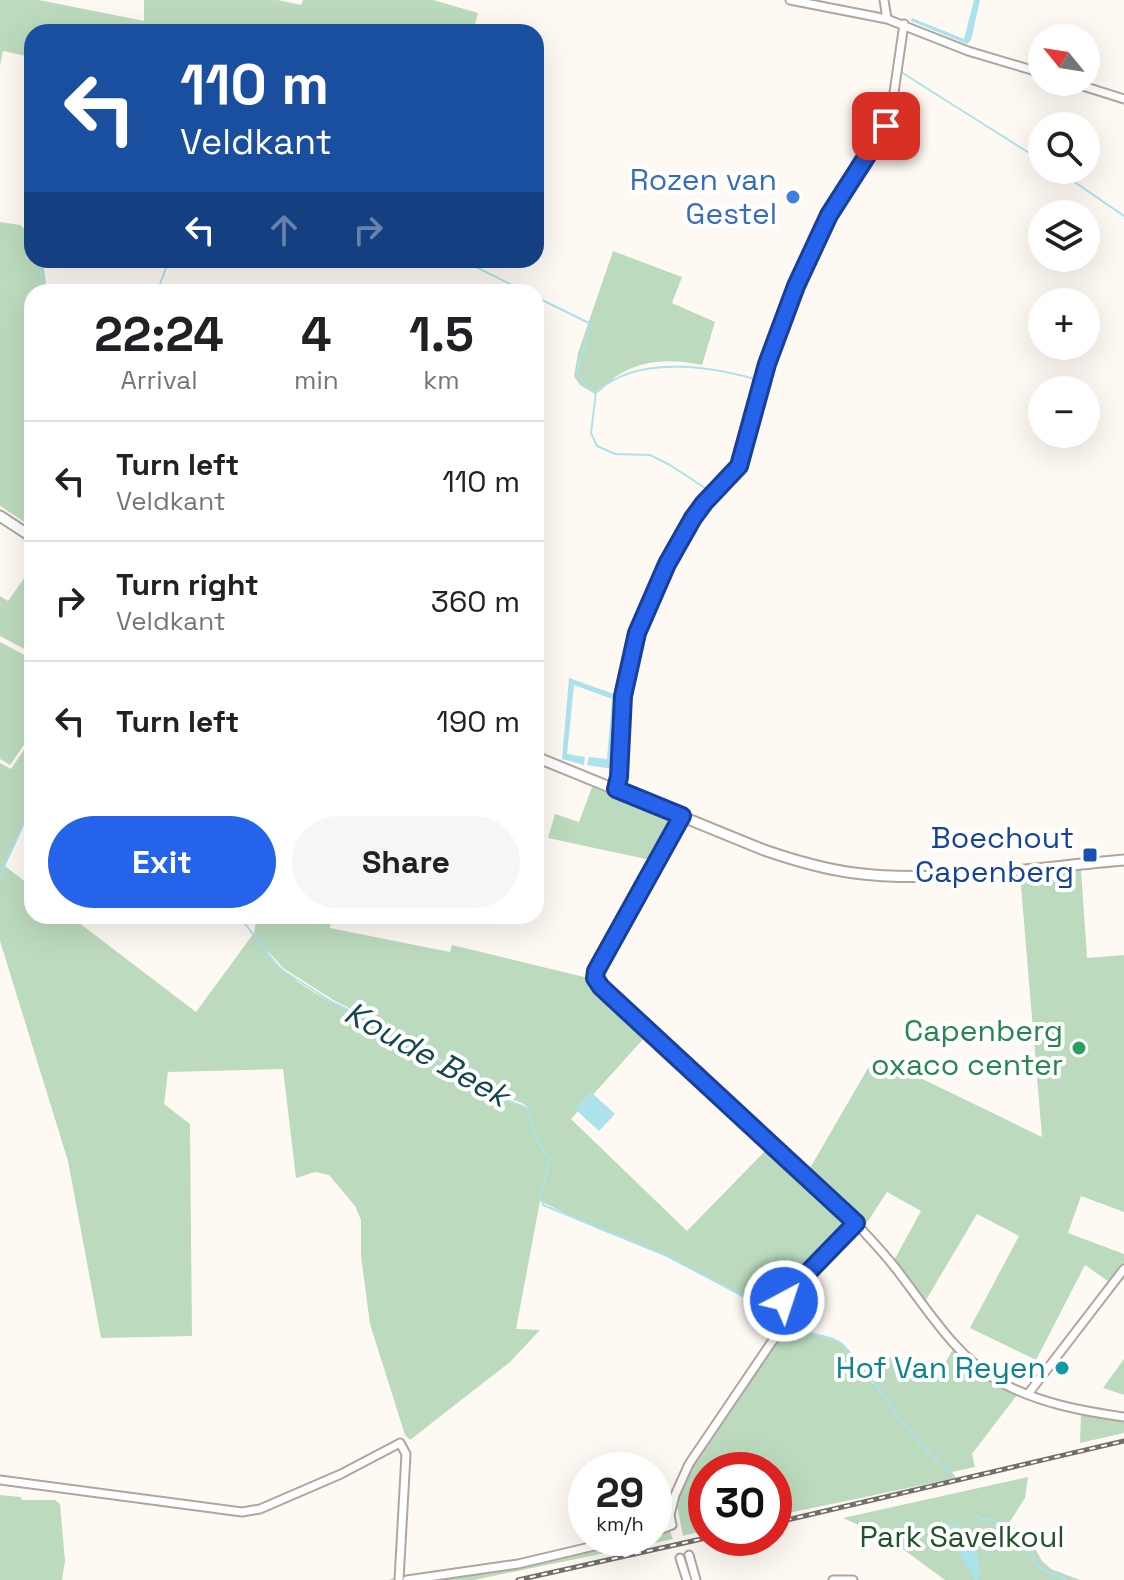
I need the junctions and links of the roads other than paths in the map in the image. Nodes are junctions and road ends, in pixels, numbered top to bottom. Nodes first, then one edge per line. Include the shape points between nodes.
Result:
1 (790, 0) edge
2 (884, 0) edge
3 (887, 19) junction
4 (904, 24) junction
5 (1028, 69) edge
6 (1100, 91) edge
7 (1124, 99) edge
8 (0, 516) edge
9 (24, 532) edge
10 (544, 760) edge
11 (616, 789) junction
12 (682, 816) junction
13 (1124, 860) edge
14 (856, 1223) junction
15 (1124, 1269) edge
16 (1028, 1394) junction
17 (1124, 1417) edge
18 (0, 1480) edge
19 (672, 1507) edge
20 (568, 1552) edge
21 (399, 1580) edge
22 (407, 1580) edge
23 (687, 1580) edge
24 (696, 1580) edge
25 (833, 1580) edge
26 (853, 1580) edge

1 - 3 street
2 - 3 street
3 - 4 street
4 - 5 street
4 - 11 street via 886,126 829,215 796,286 767,364 739,466 693,518 637,633 625,684
6 - 7 street
8 - 9 street
10 - 11 street
11 - 12 street
12 - 13 street via 789,858 853,873 953,874
12 - 14 street via 596,971 597,983
14 - 16 street via 966,1356 1000,1382
14 - 19 street via 785,1296 790,1320 689,1464
15 - 16 street
16 - 17 street via 1081,1412
18 - 21 street via 242,1512 341,1474 400,1443 406,1454
20 - 22 street
23 - 24 street via 685,1556
25 - 26 street

